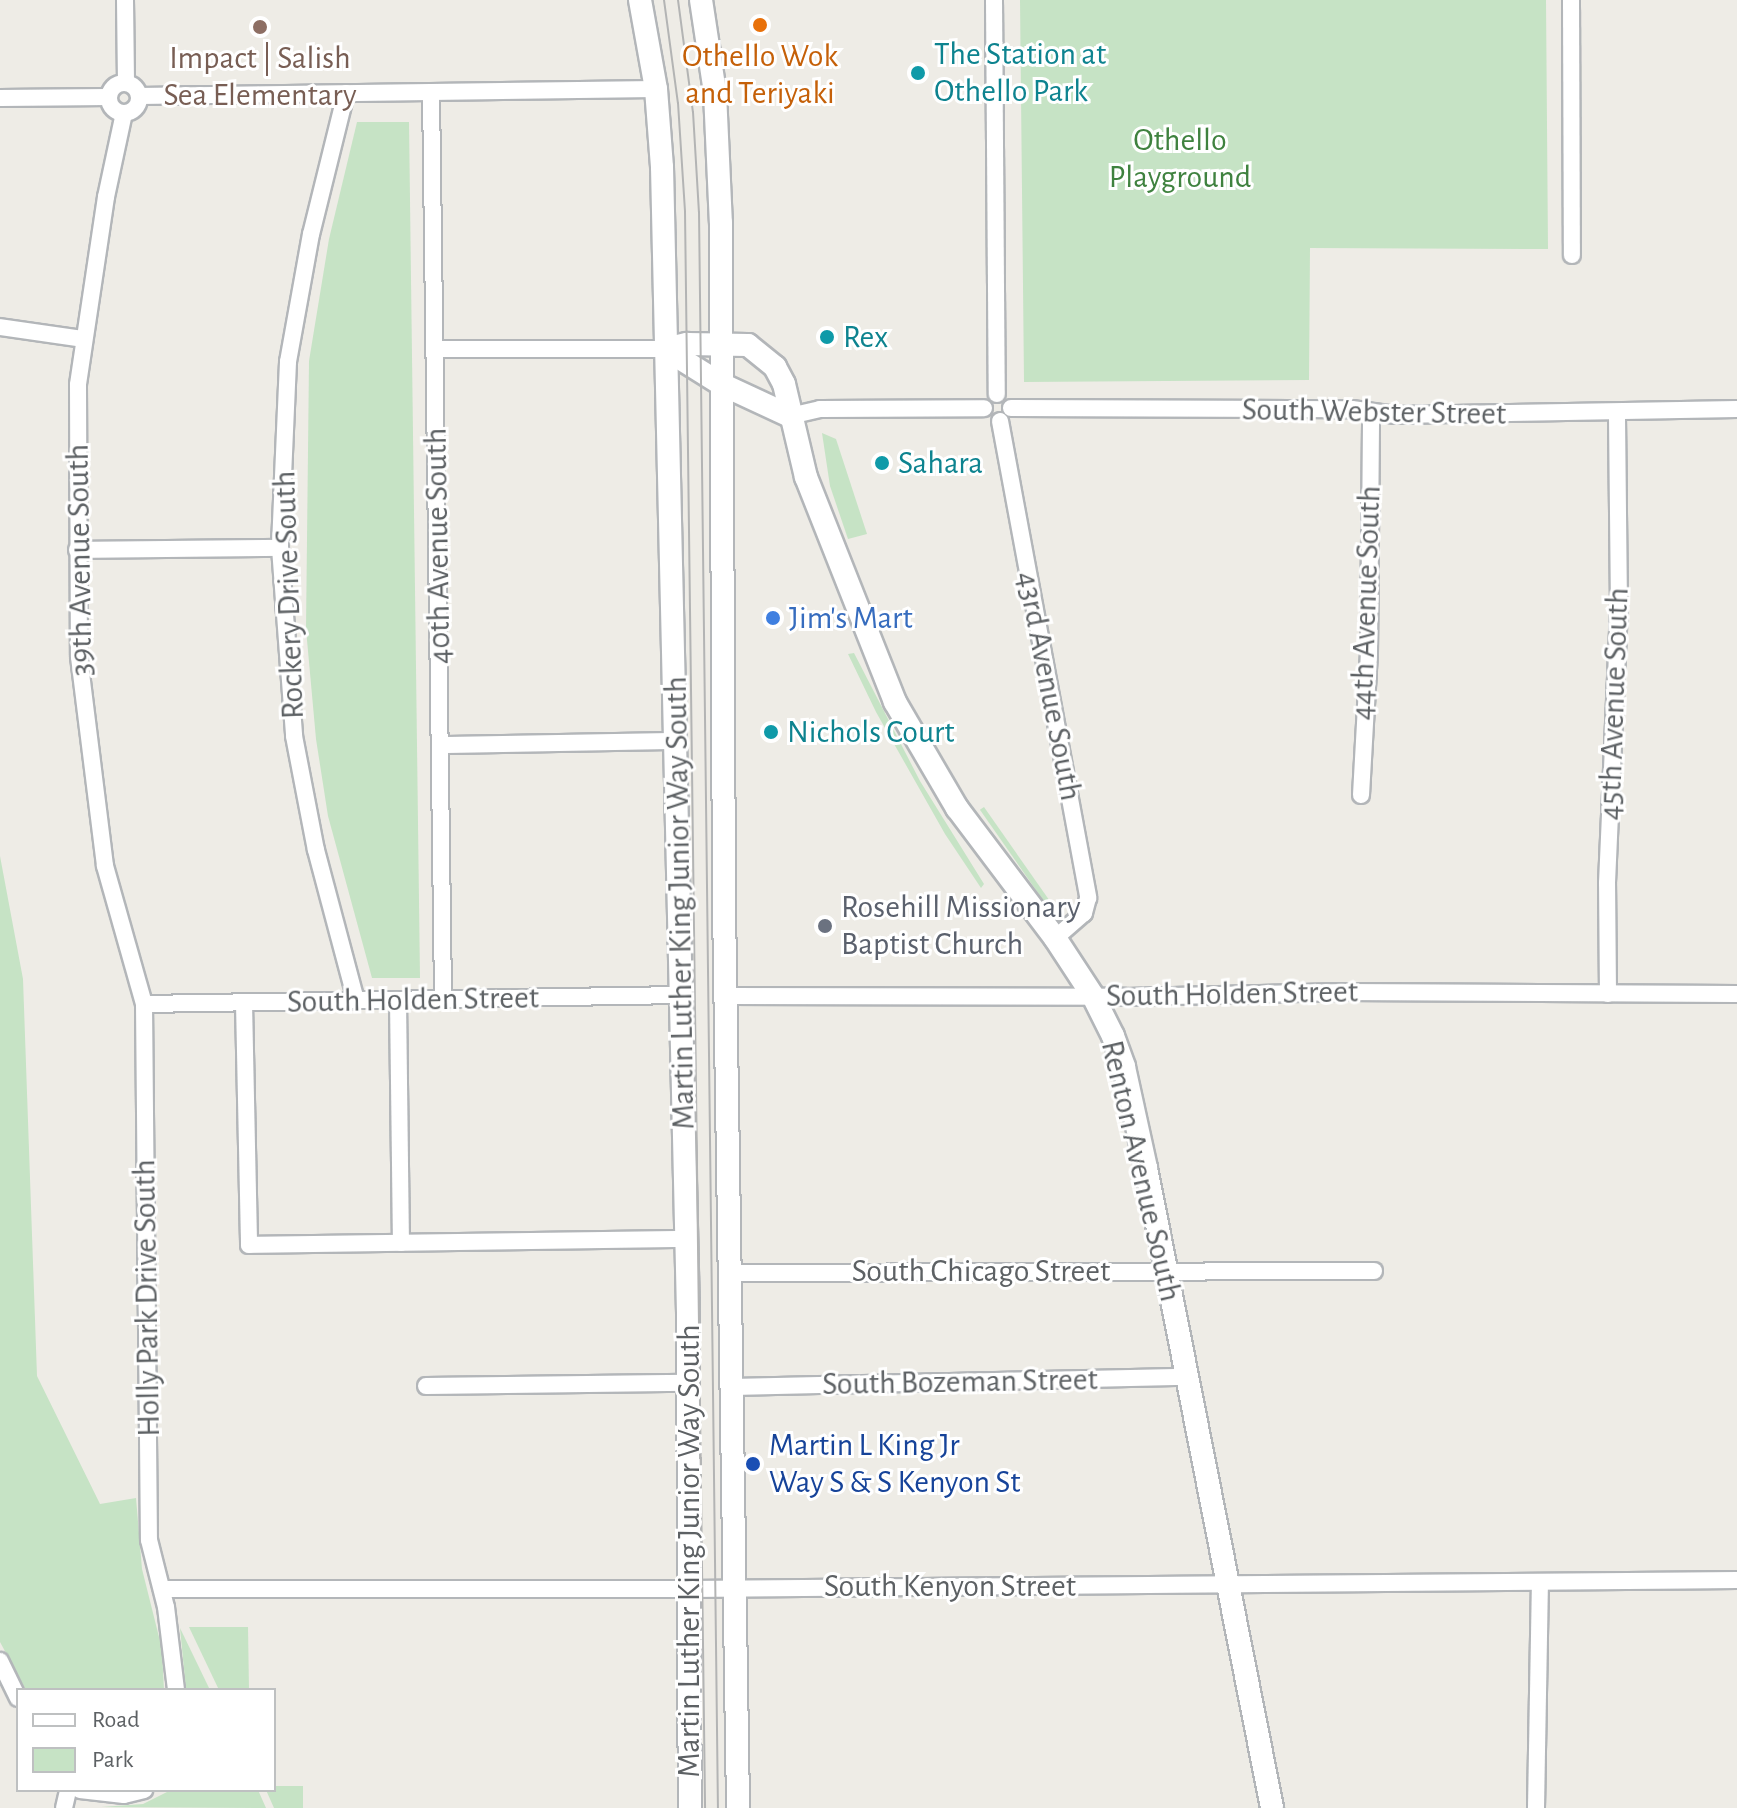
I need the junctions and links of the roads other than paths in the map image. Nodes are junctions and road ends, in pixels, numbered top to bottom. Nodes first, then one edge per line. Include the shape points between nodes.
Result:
1 (125, 0) edge
2 (640, 0) edge
3 (701, 0) edge
4 (994, 0) edge
5 (1571, 0) edge
6 (126, 83) junction
7 (656, 89) junction
8 (431, 92) junction
9 (346, 93) junction
10 (139, 96) junction
11 (109, 97) junction
12 (0, 98) edge
13 (124, 113) junction
14 (1572, 255) dead end
15 (0, 327) edge
16 (83, 339) junction
17 (722, 344) junction
18 (435, 349) junction
19 (665, 349) junction
20 (721, 384) junction
21 (997, 394) junction
22 (984, 408) junction
23 (1011, 408) junction
24 (1737, 409) edge
25 (1371, 412) junction
26 (1617, 414) junction
27 (790, 416) junction
28 (1000, 421) junction
29 (280, 548) junction
30 (77, 550) junction
31 (677, 741) junction
32 (441, 745) junction
33 (1361, 795) dead end
34 (1055, 938) junction
35 (1608, 994) junction
36 (1737, 994) edge
37 (682, 995) junction
38 (727, 996) junction
39 (1093, 996) junction
40 (356, 1000) junction
41 (398, 1000) junction
42 (443, 1000) junction
43 (244, 1003) junction
44 (144, 1004) junction
45 (686, 1239) junction
46 (401, 1243) junction
47 (1165, 1270) junction
48 (1374, 1271) dead end
49 (732, 1273) junction
50 (1187, 1377) junction
51 (688, 1383) junction
52 (426, 1386) dead end
53 (732, 1387) junction
54 (1737, 1580) edge
55 (1540, 1582) junction
56 (1228, 1584) junction
57 (737, 1588) junction
58 (163, 1589) junction
59 (689, 1589) junction
60 (0, 1661) edge
61 (176, 1688) edge
62 (16, 1694) edge
63 (98, 1792) edge
64 (136, 1792) edge
65 (690, 1808) edge
66 (738, 1808) edge
67 (1272, 1808) edge
68 (1536, 1808) edge

1 - 6 street
2 - 7 main road, Martin Luther King Junior Way South
3 - 17 main road, Martin Luther King Junior Way South via 717,121
4 - 21 street
5 - 14 street
6 - 10 street
6 - 11 street via 114,86
7 - 8 street
7 - 19 main road, Martin Luther King Junior Way South
8 - 9 street
8 - 18 street, 40th Avenue South
9 - 10 street
9 - 29 street, Rockery Drive South via 311,234 288,362
10 - 13 street via 135,109
11 - 12 street
11 - 13 street via 113,109
13 - 16 street, 39th Avenue South
15 - 16 street
16 - 30 street, 39th Avenue South via 76,428
17 - 19 main road, Renton Avenue South
17 - 20 main road, Martin Luther King Junior Way South
17 - 27 main road, Renton Avenue South via 748,345 766,356 784,384
18 - 19 street
18 - 32 street, 40th Avenue South
19 - 20 main road
19 - 31 main road, Martin Luther King Junior Way South
20 - 27 main road
20 - 38 main road, Martin Luther King Junior Way South
21 - 22 street
21 - 23 street via 1007,398
22 - 27 street via 820,409
22 - 28 street via 988,417
23 - 25 street, South Webster Street
23 - 28 street
24 - 26 street, South Webster Street
25 - 26 street, South Webster Street
25 - 33 street, 44th Avenue South via 1369,653
26 - 35 street, 45th Avenue South via 1619,608 1607,883
27 - 34 main road, Renton Avenue South via 806,477 895,702 957,808
28 - 34 street, 43rd Avenue South via 1088,898 1084,913
29 - 30 street
29 - 40 street, Rockery Drive South via 294,736 316,850
30 - 44 street, 39th Avenue South via 79,657 105,866
31 - 32 street
31 - 37 main road, Martin Luther King Junior Way South
32 - 42 street, 40th Avenue South
34 - 39 main road, Renton Avenue South
35 - 36 street, South Holden Street
35 - 39 street, South Holden Street
37 - 42 street, South Holden Street
37 - 45 main road, Martin Luther King Junior Way South
38 - 39 street, South Holden Street
38 - 49 main road, Martin Luther King Junior Way South
39 - 47 main road, Renton Avenue South via 1124,1067
40 - 41 street, South Holden Street
40 - 43 street, South Holden Street
41 - 42 street, South Holden Street
41 - 46 street
43 - 44 street, South Holden Street
43 - 46 street via 249,1245
44 - 58 street, Holly Park Drive South via 149,1540
45 - 46 street
45 - 51 main road, Martin Luther King Junior Way South
47 - 48 street, South Chicago Street
47 - 49 street, South Chicago Street
47 - 50 main road, Renton Avenue South
49 - 53 main road, Martin Luther King Junior Way South
50 - 53 street, South Bozeman Street
50 - 56 main road, Renton Avenue South
51 - 52 street
51 - 59 main road, Martin Luther King Junior Way South
53 - 57 main road, Martin Luther King Junior Way South
54 - 55 street, South Kenyon Street
55 - 56 street, South Kenyon Street
55 - 68 street
56 - 57 street, South Kenyon Street
56 - 67 main road, Renton Avenue South
57 - 59 street, South Kenyon Street
57 - 66 main road, Martin Luther King Junior Way South
58 - 59 street, South Kenyon Street
58 - 61 street
59 - 65 main road, Martin Luther King Junior Way South
60 - 62 street
63 - 64 street

